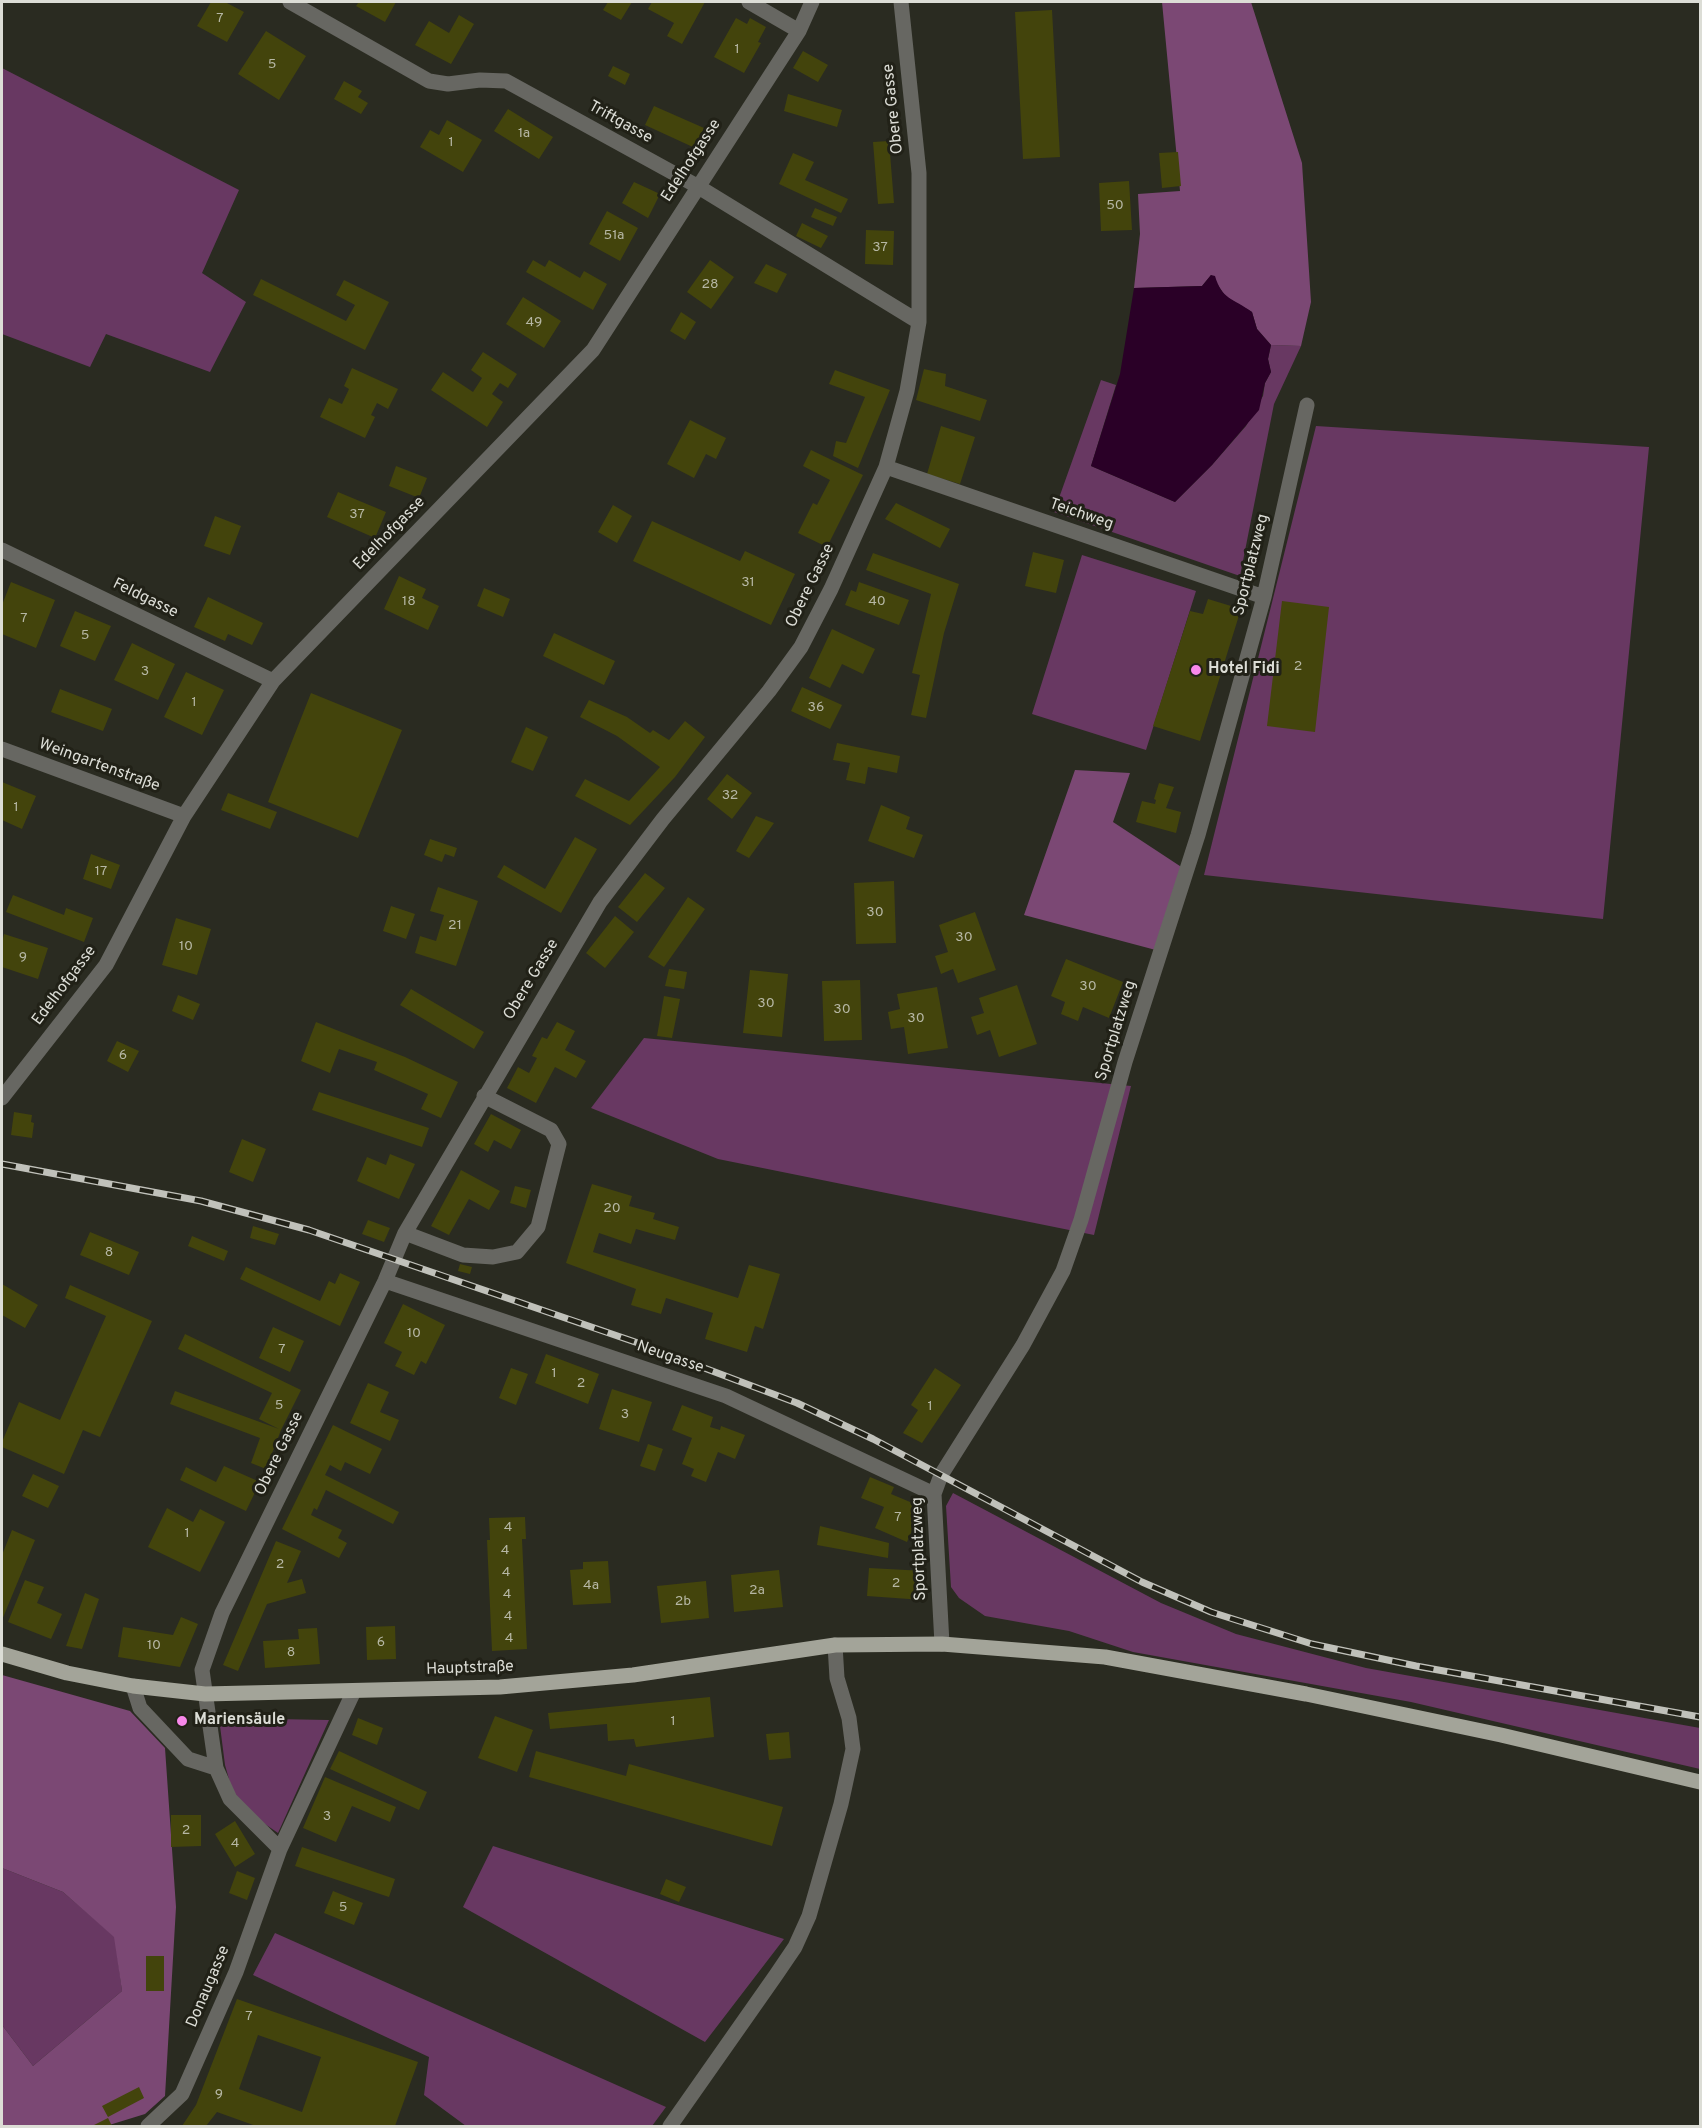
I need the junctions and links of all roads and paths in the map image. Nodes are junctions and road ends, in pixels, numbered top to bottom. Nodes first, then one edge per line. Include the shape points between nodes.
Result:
1 (290, 2) edge
2 (749, 2) edge
3 (812, 2) edge
4 (901, 2) edge
5 (799, 31) junction
6 (697, 186) junction
7 (919, 322) junction
8 (1307, 405) dead end
9 (886, 467) junction
10 (2, 550) edge
11 (1264, 597) junction
12 (273, 681) junction
13 (2, 749) edge
14 (184, 816) junction
15 (4, 1090) edge
16 (484, 1096) junction
17 (405, 1233) junction
18 (386, 1281) junction
19 (934, 1494) junction
20 (942, 1644) junction
21 (835, 1645) junction
22 (2, 1654) edge
23 (133, 1686) junction
24 (354, 1692) junction
25 (205, 1694) junction
26 (216, 1768) junction
27 (1701, 1782) edge
28 (280, 1849) junction
29 (148, 2127) edge
30 (670, 2127) edge

1 - 6 street, Triftgasse via 429,81 506,81
2 - 5 street
3 - 5 street, Edelhofgasse
4 - 7 street, Obere Gasse via 919,173
5 - 6 street, Edelhofgasse
6 - 7 street, Triftgasse
6 - 12 street, Edelhofgasse via 593,350
7 - 9 street, Obere Gasse
8 - 11 street, Sportplatzweg
9 - 11 street, Teichweg
9 - 16 street, Obere Gasse via 801,647 600,902
10 - 12 street, Feldgasse
11 - 19 street, Sportplatzweg via 1198,835 1063,1271 1023,1345 941,1475
12 - 14 street, Edelhofgasse
13 - 14 street, Weingartenstraße
14 - 15 street, Edelhofgasse via 106,965
16 - 17 street, Obere Gasse
16 - 17 street via 551,1130 559,1144 538,1227 518,1252 493,1257 463,1255
17 - 18 street, Obere Gasse
18 - 19 street, Neugasse via 726,1396
18 - 25 street, Obere Gasse via 222,1613 202,1670
19 - 20 street, Sportplatzweg
20 - 21 main road, Hauptstraße
20 - 27 main road, Hauptstraße via 1116,1659 1478,1730
21 - 24 main road, Hauptstraße via 633,1675 500,1687
21 - 30 street via 837,1678 853,1749 809,1916 789,1956
22 - 23 main road, Hauptstraße via 67,1673
23 - 25 main road, Hauptstraße
23 - 26 street via 140,1708 188,1759
24 - 25 main road, Hauptstraße
24 - 28 street, Donaugasse
25 - 26 street
26 - 28 street via 230,1798
28 - 29 street, Donaugasse via 237,1972 182,2094

